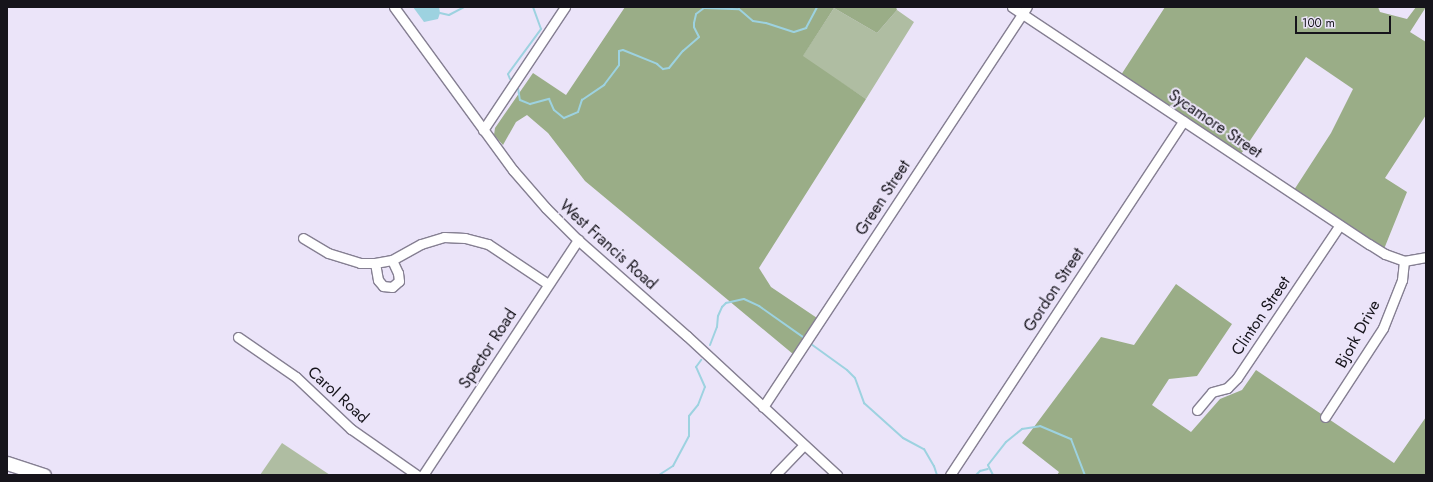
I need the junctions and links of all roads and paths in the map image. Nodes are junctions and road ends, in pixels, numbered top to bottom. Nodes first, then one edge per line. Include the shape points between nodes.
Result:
1 (394, 7) edge
2 (565, 7) edge
3 (1012, 7) edge
4 (1025, 11) edge
5 (1183, 121) junction
6 (483, 130) junction
7 (1340, 226) junction
8 (303, 238) dead end
9 (578, 240) junction
10 (1426, 257) edge
11 (392, 260) junction
12 (1404, 261) junction
13 (375, 263) junction
14 (548, 284) junction
15 (238, 337) dead end
16 (764, 406) junction
17 (1197, 410) dead end
18 (1325, 417) dead end
19 (803, 446) junction
20 (7, 463) edge
21 (44, 475) edge
22 (417, 475) edge
23 (423, 475) edge
24 (775, 475) edge
25 (836, 475) edge
26 (950, 475) edge

1 - 6 street, West Francis Road
2 - 6 street
3 - 4 street, Sycamore Street
4 - 5 street, Sycamore Street
4 - 16 street, Green Street
5 - 7 street, Sycamore Street
5 - 26 street, Gordon Street
6 - 9 street, West Francis Road via 513,170
7 - 12 street, Sycamore Street via 1385,254
7 - 17 street, Clinton Street via 1237,378 1227,388 1212,392
8 - 13 street via 343,259
9 - 14 street, Spector Road
9 - 16 street, West Francis Road
10 - 12 street
11 - 13 street
11 - 13 street via 399,281 392,287 383,286 378,280
11 - 14 street via 429,242 444,238 465,238 488,244
12 - 18 street, Bjork Drive via 1402,280 1383,328
14 - 23 street, Spector Road
15 - 22 street, Carol Road via 296,377 351,429
16 - 19 street, West Francis Road
19 - 24 street
19 - 25 street, West Francis Road
20 - 21 highway

